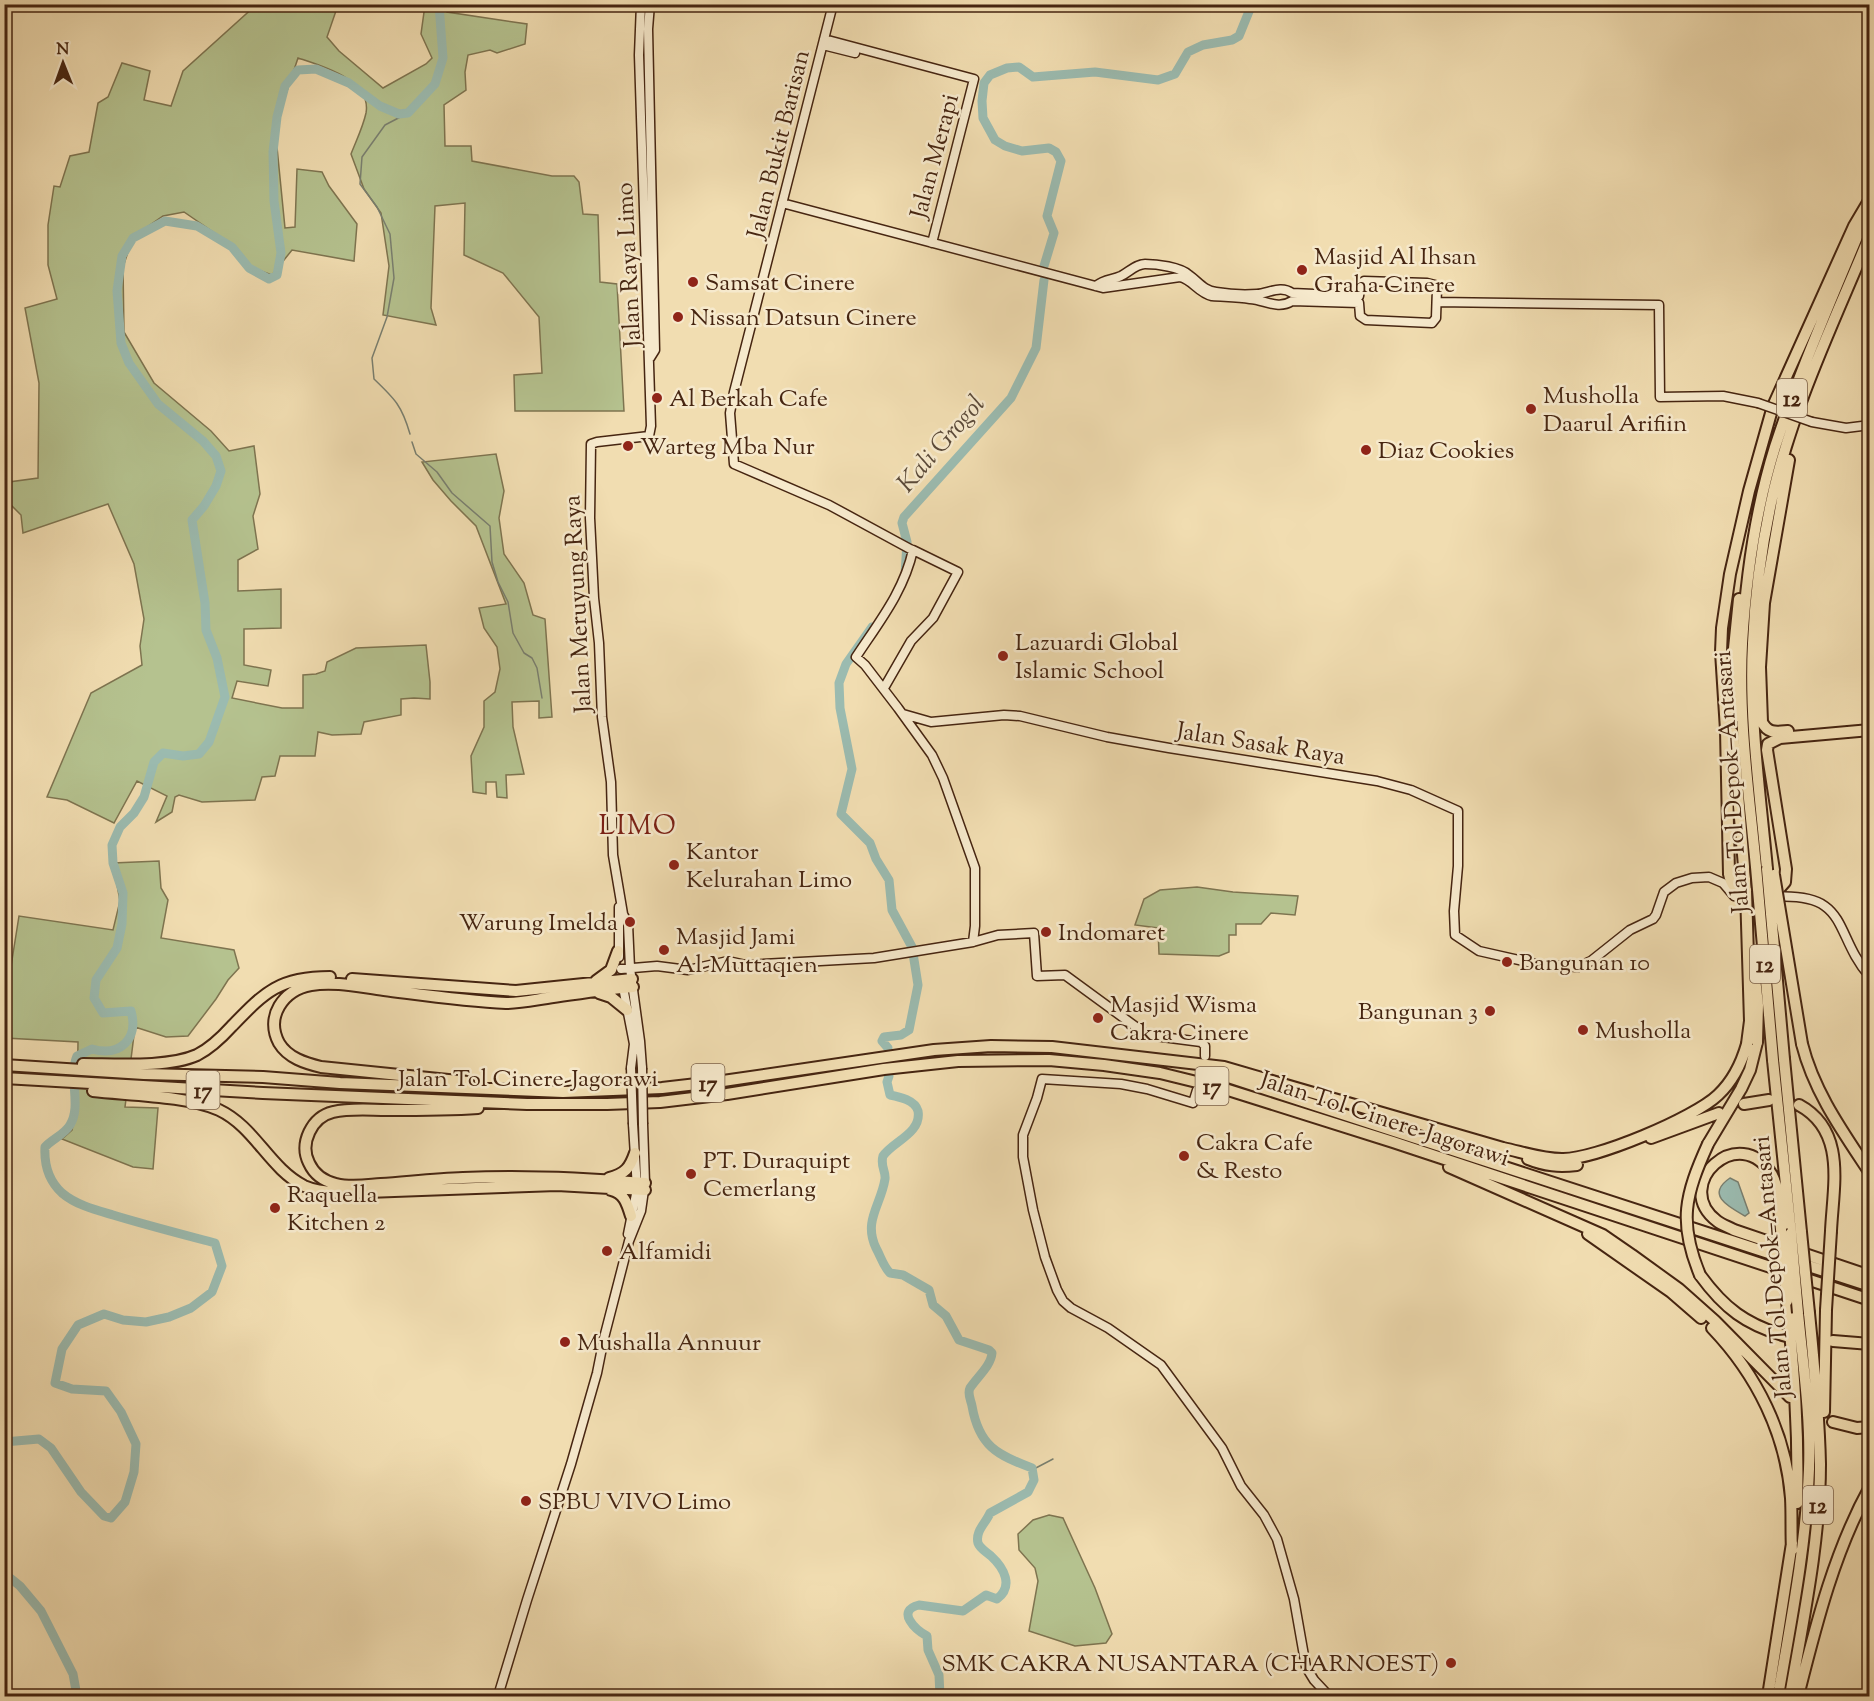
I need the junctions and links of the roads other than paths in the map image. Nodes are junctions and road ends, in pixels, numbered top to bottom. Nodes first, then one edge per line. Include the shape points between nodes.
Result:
1 (640, 4) edge
2 (650, 4) edge
3 (833, 4) edge
4 (824, 42) junction
5 (646, 121) junction
6 (1869, 199) edge
7 (782, 203) junction
8 (1869, 206) edge
9 (1869, 235) edge
10 (932, 243) junction
11 (1096, 286) junction
12 (1259, 297) junction
13 (1292, 297) junction
14 (1359, 300) junction
15 (1437, 304) junction
16 (650, 358) joint
17 (1869, 425) edge
18 (1793, 426) junction
19 (908, 547) junction
20 (884, 688) junction
21 (903, 714) junction
22 (931, 722) junction
23 (1869, 724) edge
24 (1869, 730) edge
25 (915, 732) junction
26 (1760, 869) junction
27 (620, 898) junction
28 (973, 942) junction
29 (618, 951) junction
30 (1869, 977) edge
31 (627, 978) junction
32 (593, 987) junction
33 (627, 1010) junction
34 (1752, 1043) junction
35 (1205, 1056) dead end
36 (1151, 1058) junction
37 (19, 1066) edge
38 (145, 1069) junction
39 (4, 1078) edge
40 (1197, 1090) dead end
41 (144, 1092) junction
42 (563, 1092) junction
43 (1769, 1100) dead end
44 (526, 1104) junction
45 (1743, 1104) dead end
46 (1799, 1105) dead end
47 (1719, 1113) dead end
48 (1835, 1121) junction
49 (1393, 1142) junction
50 (1503, 1148) junction
51 (635, 1153) junction
52 (1869, 1161) edge
53 (1869, 1173) edge
54 (603, 1184) junction
55 (641, 1186) junction
56 (631, 1216) junction
57 (1565, 1218) junction
58 (1791, 1231) junction
59 (628, 1241) junction
60 (1869, 1276) edge
61 (1869, 1286) edge
62 (1869, 1300) edge
63 (1804, 1313) junction
64 (1785, 1336) dead end
65 (1833, 1341) dead end
66 (1869, 1344) edge
67 (1790, 1397) tunnel mouth
68 (1833, 1422) tunnel mouth
69 (1869, 1427) edge
70 (1820, 1464) junction
71 (1869, 1487) edge
72 (1792, 1550) junction
73 (498, 1696) edge
74 (1329, 1696) edge
75 (1768, 1696) edge
76 (1778, 1696) edge
77 (1790, 1696) edge
78 (1798, 1696) edge

1 - 5 street, Jalan Raya Limo via 639,55
2 - 5 street, Jalan Raya Limo
3 - 4 street, Jalan Bukit Barisan
4 - 7 street, Jalan Bukit Barisan
4 - 10 street, Jalan Merapi via 974,81
5 - 16 street, Jalan Raya Limo via 655,350
6 - 24 highway via 1773,406 1730,574 1721,652 1729,874 1734,888 1748,893 1777,891 1785,882 1768,744 1780,738
7 - 10 street
7 - 19 street, Jalan Bukit Barisan via 731,404 734,464 829,505
8 - 26 highway, Jalan Tol Depok–Antasari / 12 via 1791,400 1764,488 1752,546 1743,623 1742,697
9 - 18 highway, Jalan Tol Depok–Antasari / 12
10 - 11 street
11 - 12 street via 1115,287 1180,277 1204,295
11 - 12 street via 1146,264 1187,273 1204,289 1214,292
12 - 13 street via 1278,290 1288,290
12 - 13 street via 1266,303 1287,304
13 - 14 street
14 - 15 street via 1360,316 1366,320 1432,323 1437,318
14 - 15 street via 1364,281 1427,283 1435,285
15 - 17 street, bridge via 1659,308 1660,397 1723,396 1758,403 1812,422 1846,428
16 - 27 street, Jalan Meruyung Raya via 650,436 591,444 590,518 602,728 611,782 613,855
18 - 23 highway via 1764,603 1762,722 1771,732
18 - 26 highway, Jalan Tol Depok–Antasari / 12 via 1772,502 1756,597 1752,697 1761,805
19 - 20 street via 905,580 856,657
19 - 20 street via 958,572 933,618 911,641
20 - 21 street
21 - 22 street, Jalan Sasak Raya
21 - 25 street
22 - 25 street, Jalan Sasak Raya
22 - 30 street, Jalan Sasak Raya via 1020,716 1107,737 1385,782 1412,790 1458,811 1455,935 1479,951 1541,965 1578,967 1630,930 1653,919 1671,885 1709,877 1740,898 1794,896 1831,910
25 - 28 street via 940,769 975,868
26 - 34 highway, bridge via 1746,891
26 - 48 highway, bridge via 1802,1044 1815,1084
26 - 58 highway, Jalan Tol Depok–Antasari / 12, bridge
27 - 29 street, Jalan Meruyung Raya
27 - 31 street, Jalan Meruyung Raya via 628,924
28 - 31 street via 874,958 746,966 728,960 688,970 657,966
28 - 35 street via 998,935 1034,933 1037,976 1065,975 1147,1035 1201,1042
29 - 31 street, Jalan Meruyung Raya
29 - 32 highway via 611,970
31 - 32 highway
31 - 33 street, Jalan Meruyung Raya
31 - 55 street, Jalan Meruyung Raya, bridge via 642,1068
32 - 33 highway
32 - 38 highway via 516,991 333,977 299,979 270,990 202,1052
32 - 42 highway via 509,1003 321,984 287,996 278,1006 274,1026 281,1046 305,1063
33 - 51 street, Jalan Meruyung Raya, bridge via 634,1044
34 - 50 highway via 1730,1082 1716,1097 1692,1113 1608,1150 1561,1159
34 - 64 highway, bridge via 1750,1070 1708,1144 1690,1189 1688,1239 1700,1275 1715,1294 1751,1324
36 - 42 highway, Jalan Tol Cinere-Jagorawi / 17 via 1052,1047 980,1047 884,1056 723,1082
36 - 50 highway via 1224,1067
36 - 61 highway, 17 via 1225,1075
37 - 38 highway
38 - 42 highway, Jalan Tol Cinere-Jagorawi / 17 via 340,1083
39 - 41 highway
40 - 74 street via 1193,1103 1120,1084 1042,1079 1023,1135 1023,1164 1044,1251 1063,1301 1161,1365 1222,1448 1241,1486 1264,1515 1277,1539 1294,1599 1306,1667
41 - 44 highway, Jalan Tol Cinere-Jagorawi / 17
41 - 54 highway via 218,1109 247,1131 290,1178 322,1191
43 - 45 highway
44 - 49 highway, Jalan Tol Cinere-Jagorawi / 17 via 660,1101 958,1061 1049,1060 1160,1073 1225,1089
44 - 54 highway via 330,1113 309,1130 307,1159 313,1171 337,1185 553,1176
46 - 70 highway, bridge via 1810,1111 1828,1134 1834,1167
47 - 50 highway via 1579,1165 1544,1166
48 - 52 highway
48 - 53 highway
49 - 57 highway
49 - 62 highway, Jalan Tol Cinere-Jagorawi / 17
51 - 54 highway via 622,1175
51 - 55 street, Jalan Meruyung Raya
54 - 55 highway
54 - 56 highway via 621,1194
55 - 56 street, Jalan Meruyung Raya
55 - 59 street, Jalan Meruyung Raya via 641,1211
56 - 59 street, Jalan Meruyung Raya
57 - 67 highway via 1603,1235 1679,1289
57 - 72 highway via 1671,1292 1709,1325 1750,1375 1778,1433 1786,1464
58 - 60 highway via 1773,1176 1760,1161 1731,1155 1720,1159 1705,1174 1702,1195 1706,1208 1717,1221
58 - 63 highway, Jalan Tol Depok–Antasari / 12, bridge
58 - 72 highway, bridge via 1787,1301 1798,1445
59 - 73 street, Jalan Meruyung Raya via 597,1373
63 - 70 highway, Jalan Tol Depok–Antasari / 12 via 1817,1396
63 - 76 highway, Jalan Tol Depok–Antasari / 12 via 1807,1510
65 - 66 highway
68 - 69 highway
70 - 77 highway, Jalan Tol Depok–Antasari / 12 via 1811,1569
71 - 78 highway via 1820,1613
72 - 75 highway

